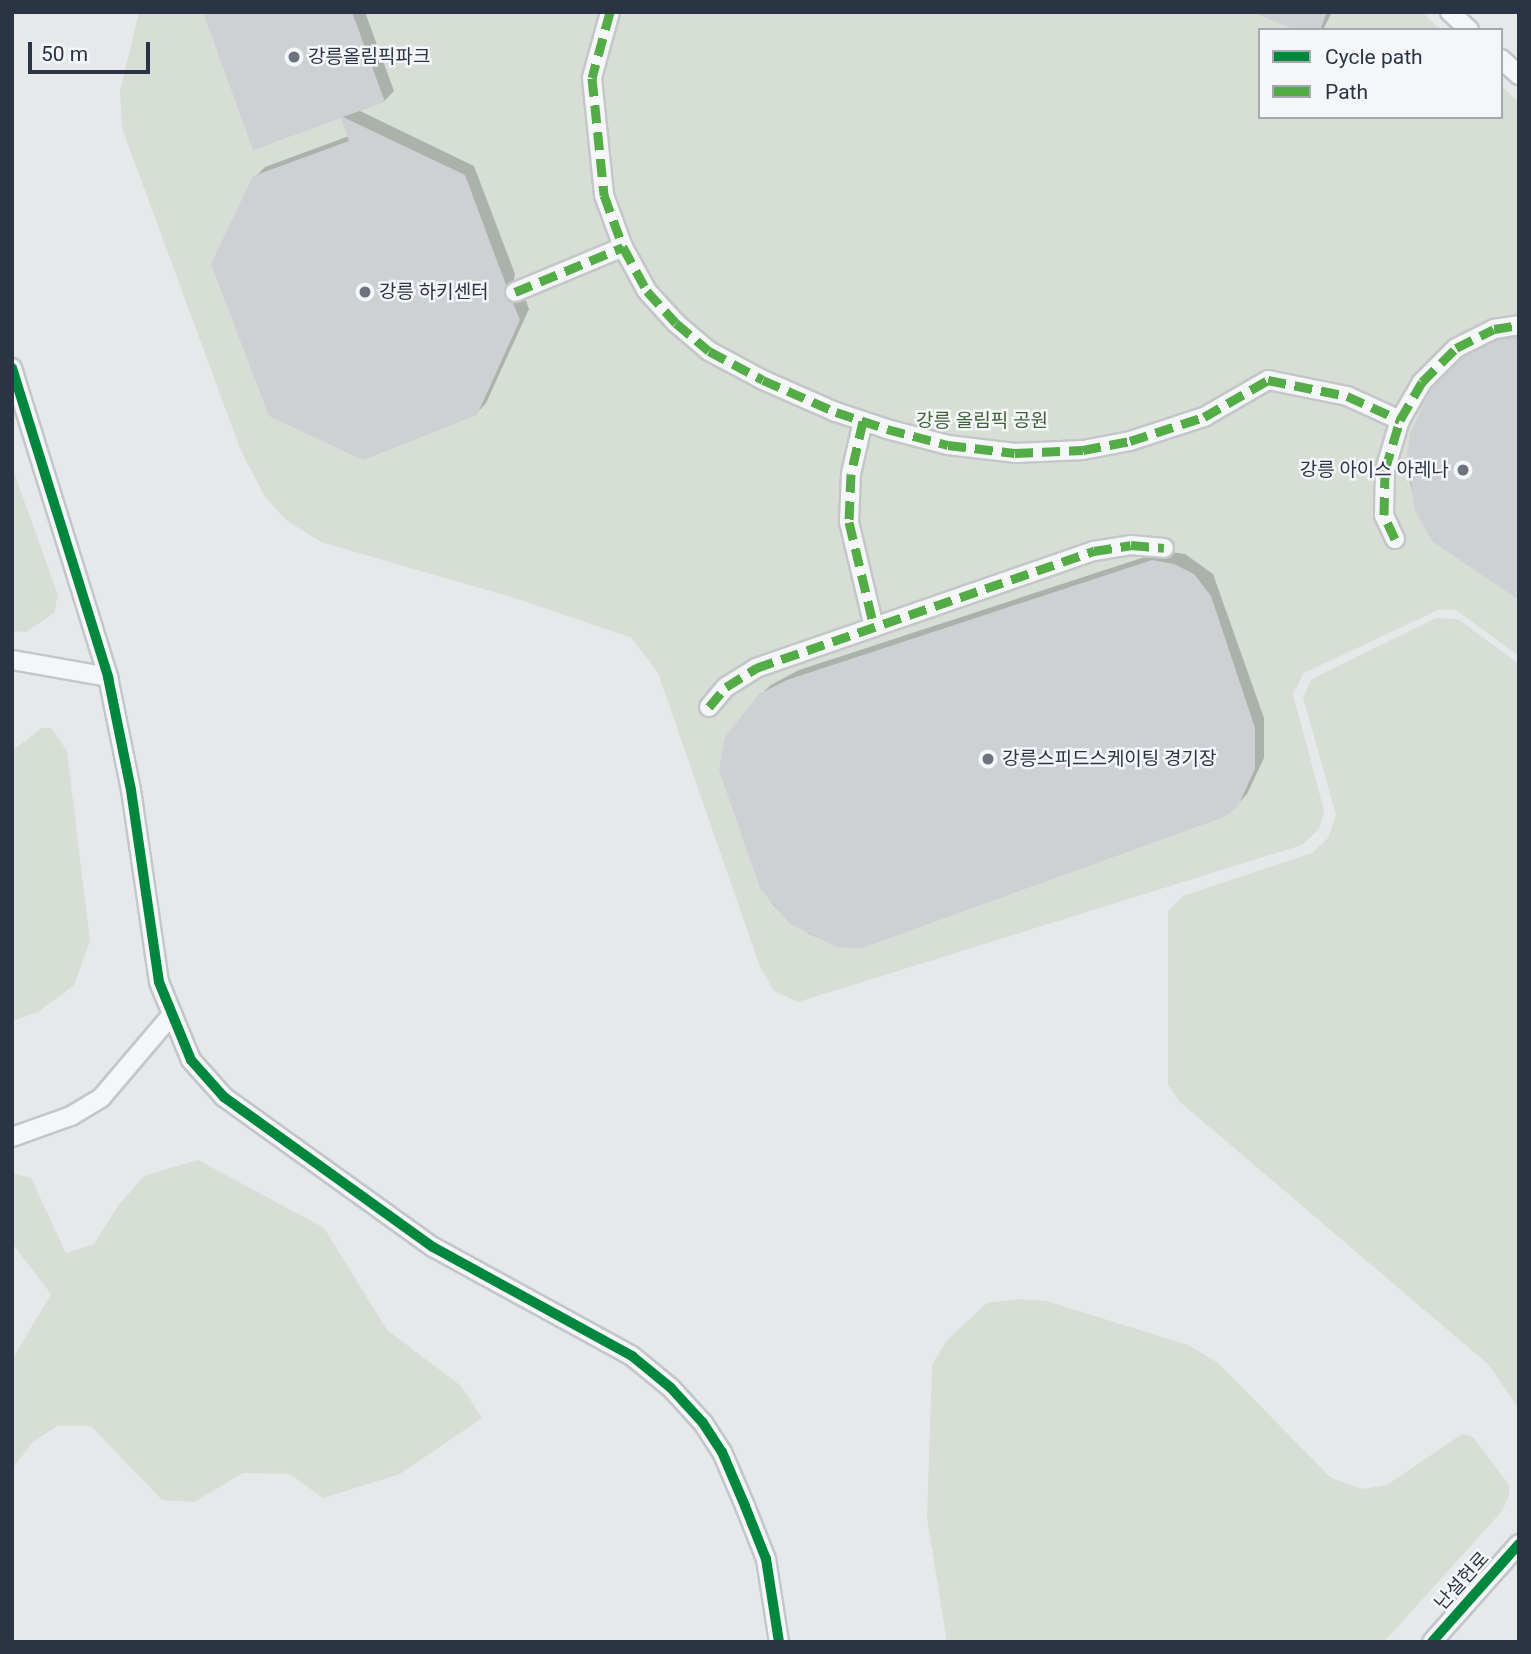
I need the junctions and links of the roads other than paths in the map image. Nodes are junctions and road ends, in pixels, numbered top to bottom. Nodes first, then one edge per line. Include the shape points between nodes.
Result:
1 (610, 12) edge
2 (1450, 12) edge
3 (1467, 28) edge
4 (1503, 61) edge
5 (1519, 75) edge
6 (623, 247) junction
7 (515, 292) dead end
8 (1519, 325) edge
9 (12, 368) edge
10 (1400, 420) junction
11 (863, 421) junction
12 (1395, 539) dead end
13 (1164, 548) dead end
14 (874, 627) junction
15 (12, 660) edge
16 (108, 677) junction
17 (709, 707) dead end
18 (170, 1017) junction
19 (12, 1137) edge
20 (1519, 1544) edge
21 (779, 1642) edge
22 (1432, 1642) edge

1 - 6 street via 592,78 604,195
2 - 3 street
4 - 5 street
6 - 7 street
6 - 11 street via 647,291 709,351 763,380
8 - 10 street via 1494,329 1456,348 1422,382
9 - 16 street
10 - 11 street via 1347,396 1268,380 1204,417 1130,441 1083,450 1014,453 948,445
10 - 12 street via 1385,470 1384,516
11 - 14 street via 851,474 849,522
13 - 14 street via 1131,545 1094,551
14 - 17 street via 755,668 726,687
15 - 16 street
16 - 18 street via 131,790 146,915
18 - 19 street via 101,1098 71,1116
18 - 21 street via 191,1060 224,1097 433,1247 620,1349 671,1388 722,1452 745,1506 766,1559
20 - 22 street, 난설헌로

